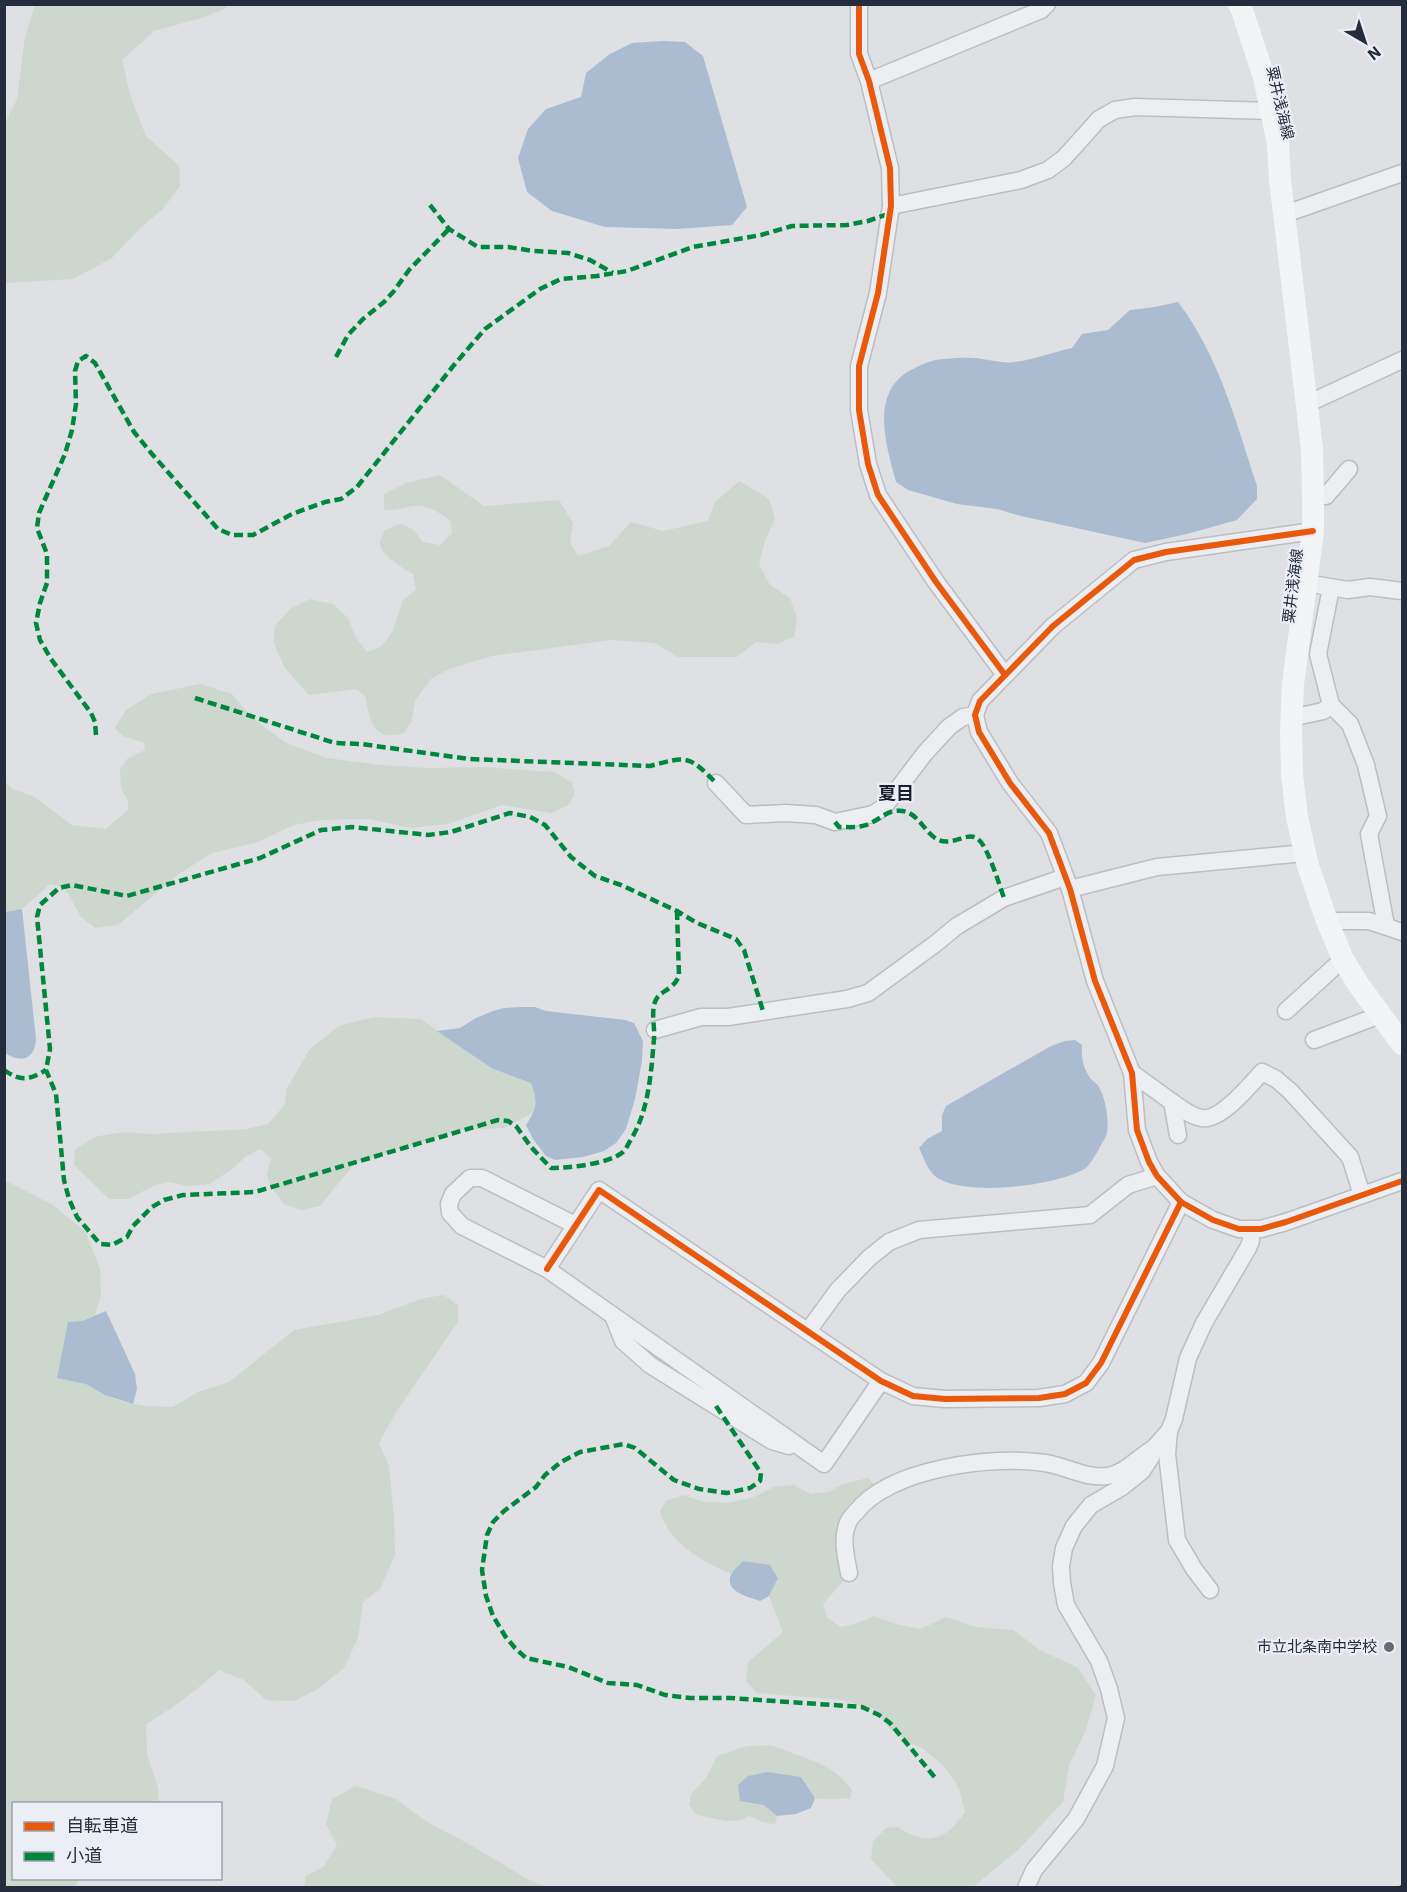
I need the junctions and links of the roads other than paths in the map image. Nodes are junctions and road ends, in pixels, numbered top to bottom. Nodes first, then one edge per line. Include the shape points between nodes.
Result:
1 (859, 4) edge
2 (1047, 4) edge
3 (1239, 4) edge
4 (869, 81) junction
5 (1271, 111) junction
6 (1402, 173) edge
7 (891, 206) junction
8 (1285, 214) junction
9 (1402, 360) edge
10 (1307, 404) junction
11 (1349, 469) dead end
12 (1313, 496) junction
13 (1313, 531) junction
14 (1306, 583) junction
15 (1331, 588) junction
16 (1402, 591) edge
17 (1005, 675) junction
18 (1331, 705) junction
19 (975, 715) junction
20 (1291, 718) junction
21 (716, 783) dead end
22 (1305, 853) junction
23 (1068, 883) junction
24 (1327, 921) junction
25 (1398, 929) edge
26 (1343, 959) junction
27 (1286, 1011) dead end
28 (1380, 1015) junction
29 (655, 1030) dead end
30 (1314, 1040) dead end
31 (1402, 1044) edge
32 (1132, 1073) junction
33 (1172, 1102) junction
34 (1178, 1135) dead end
35 (1157, 1176) junction
36 (1402, 1181) edge
37 (1362, 1195) junction
38 (1181, 1202) junction
39 (575, 1226) junction
40 (1251, 1229) junction
41 (547, 1269) junction
42 (808, 1331) junction
43 (881, 1381) junction
44 (1169, 1431) junction
45 (1154, 1448) junction
46 (849, 1573) dead end
47 (1210, 1590) dead end
48 (1026, 1887) edge

1 - 4 street via 859,54
2 - 4 street via 1041,10
3 - 5 main road, 粟井浅海線
4 - 7 street via 890,168
5 - 7 street via 1135,106 1115,110 1099,119 1048,170 1022,180
5 - 8 main road, 粟井浅海線
6 - 8 street
7 - 17 street via 879,293 859,366 859,410 868,464 878,495
8 - 10 main road, 粟井浅海線
9 - 10 street
10 - 12 main road, 粟井浅海線
11 - 12 street via 1326,496
12 - 13 main road, 粟井浅海線
13 - 14 main road, 粟井浅海線
13 - 17 street via 1134,560 1053,627
14 - 15 street
14 - 20 main road, 粟井浅海線
15 - 16 street
15 - 18 street via 1318,654
17 - 19 street via 980,701
18 - 20 street via 1323,711
18 - 25 street via 1350,724 1366,765 1378,816 1369,834
19 - 21 street via 963,717 949,727 884,807 873,814 835,822 816,815 746,815
19 - 23 street via 979,732 1010,783 1049,833
20 - 22 main road, 粟井浅海線 via 1292,774
22 - 23 street via 1185,863
22 - 24 main road, 粟井浅海線
23 - 29 street via 1004,898 957,926 868,993 728,1017 701,1017
23 - 32 street via 1095,981
24 - 25 street via 1368,921
24 - 26 main road, 粟井浅海線
26 - 27 street
26 - 28 main road, 粟井浅海線
28 - 30 street
28 - 31 main road, 粟井浅海線
32 - 33 street
32 - 35 street via 1137,1130
33 - 34 street
33 - 37 street via 1203,1119 1213,1117 1234,1102 1262,1072 1269,1075 1290,1091 1350,1157
35 - 38 street
35 - 42 street via 1128,1185 1090,1215 919,1230 889,1242 838,1290
36 - 37 street
37 - 40 street via 1286,1222
38 - 40 street via 1213,1220
38 - 43 street via 1101,1363 1086,1383 1065,1394 1040,1398 945,1399 913,1396
39 - 41 street
39 - 41 street via 482,1178 470,1178 453,1194 450,1213 462,1226
39 - 42 street via 598,1190
40 - 44 street via 1248,1248 1188,1358
41 - 43 street via 824,1464
42 - 43 street
44 - 45 street
44 - 47 street via 1167,1455 1177,1540
45 - 46 street via 1112,1476 1091,1475 1046,1463 1008,1461 962,1464 912,1476 863,1503 848,1523 844,1549
45 - 48 street via 1142,1471 1091,1505 1074,1526 1064,1548 1061,1566 1066,1605 1099,1661 1116,1718 1105,1766 1076,1819 1034,1870

